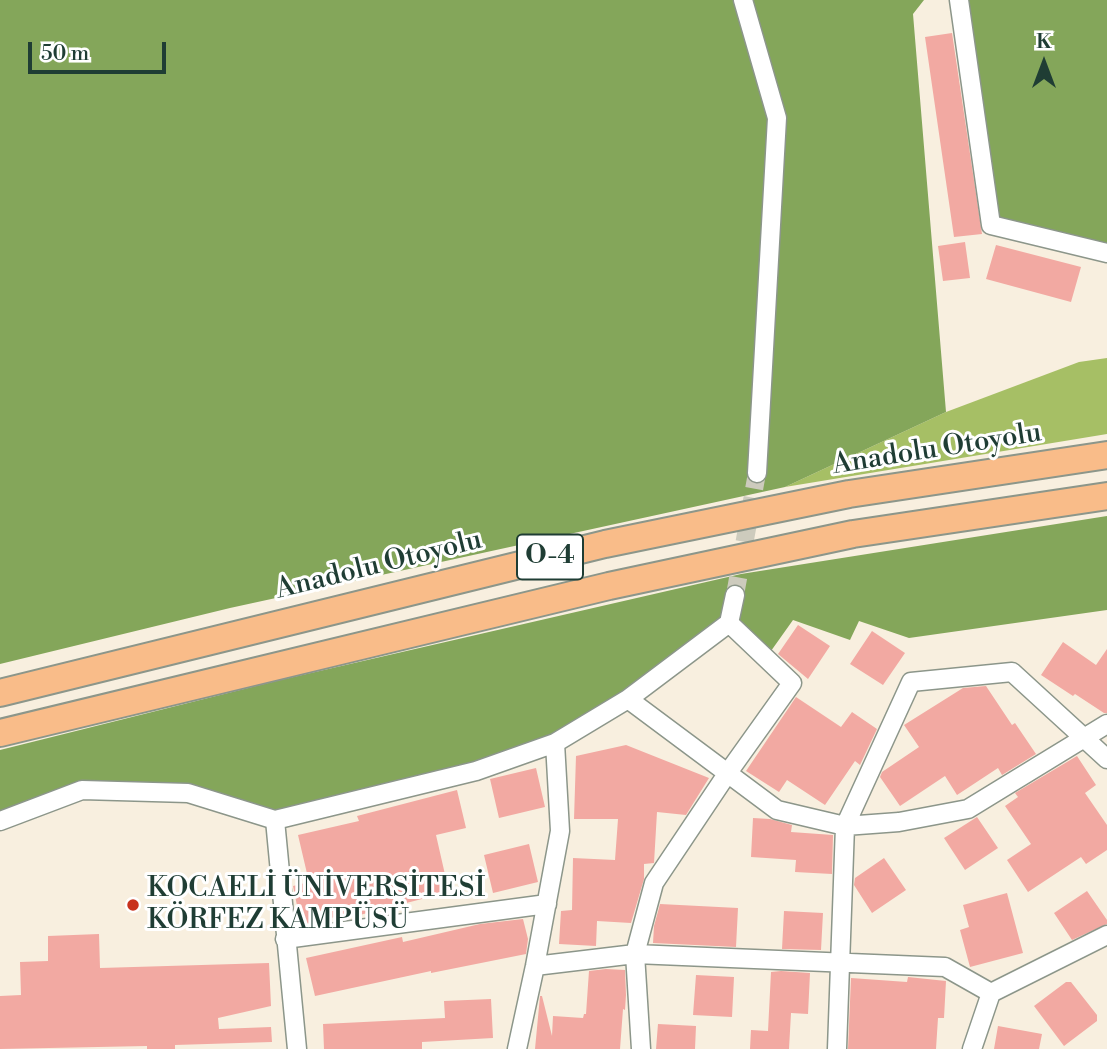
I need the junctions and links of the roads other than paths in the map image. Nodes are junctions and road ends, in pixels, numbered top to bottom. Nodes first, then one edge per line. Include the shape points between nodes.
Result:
1 (743, 0) edge
2 (959, 0) edge
3 (1107, 253) edge
4 (1107, 455) edge
5 (757, 473) tunnel mouth
6 (1107, 496) edge
7 (735, 595) tunnel mouth
8 (729, 623) junction
9 (0, 693) edge
10 (628, 699) junction
11 (1107, 724) edge
12 (0, 733) edge
13 (1083, 738) junction
14 (555, 743) junction
15 (1107, 759) edge
16 (727, 774) junction
17 (275, 820) junction
18 (0, 821) edge
19 (845, 826) junction
20 (547, 904) junction
21 (1107, 935) edge
22 (285, 939) junction
23 (635, 954) junction
24 (839, 963) junction
25 (536, 966) junction
26 (991, 993) junction
27 (297, 1049) edge
28 (517, 1049) edge
29 (641, 1049) edge
30 (837, 1049) edge
31 (972, 1049) edge

1 - 5 street via 777,118
2 - 3 street via 991,225
4 - 9 highway, Anadolu Otoyolu / O-4 via 849,494 605,544
6 - 12 highway, O-4 via 839,536 609,586
7 - 8 street
8 - 10 street
8 - 16 street via 792,683
10 - 14 street
10 - 16 street
11 - 13 street
13 - 15 street
13 - 19 street via 968,809 900,822
13 - 19 street via 1012,672 911,682
14 - 17 street via 476,771
14 - 20 street via 560,831
16 - 19 street via 777,810
16 - 23 street via 654,883
17 - 18 street via 188,793 82,790
17 - 22 street
19 - 24 street
20 - 22 street
20 - 25 street
21 - 26 street
22 - 27 street
23 - 24 street
23 - 25 street
23 - 29 street
24 - 26 street via 945,967
24 - 30 street
25 - 28 street
26 - 31 street

